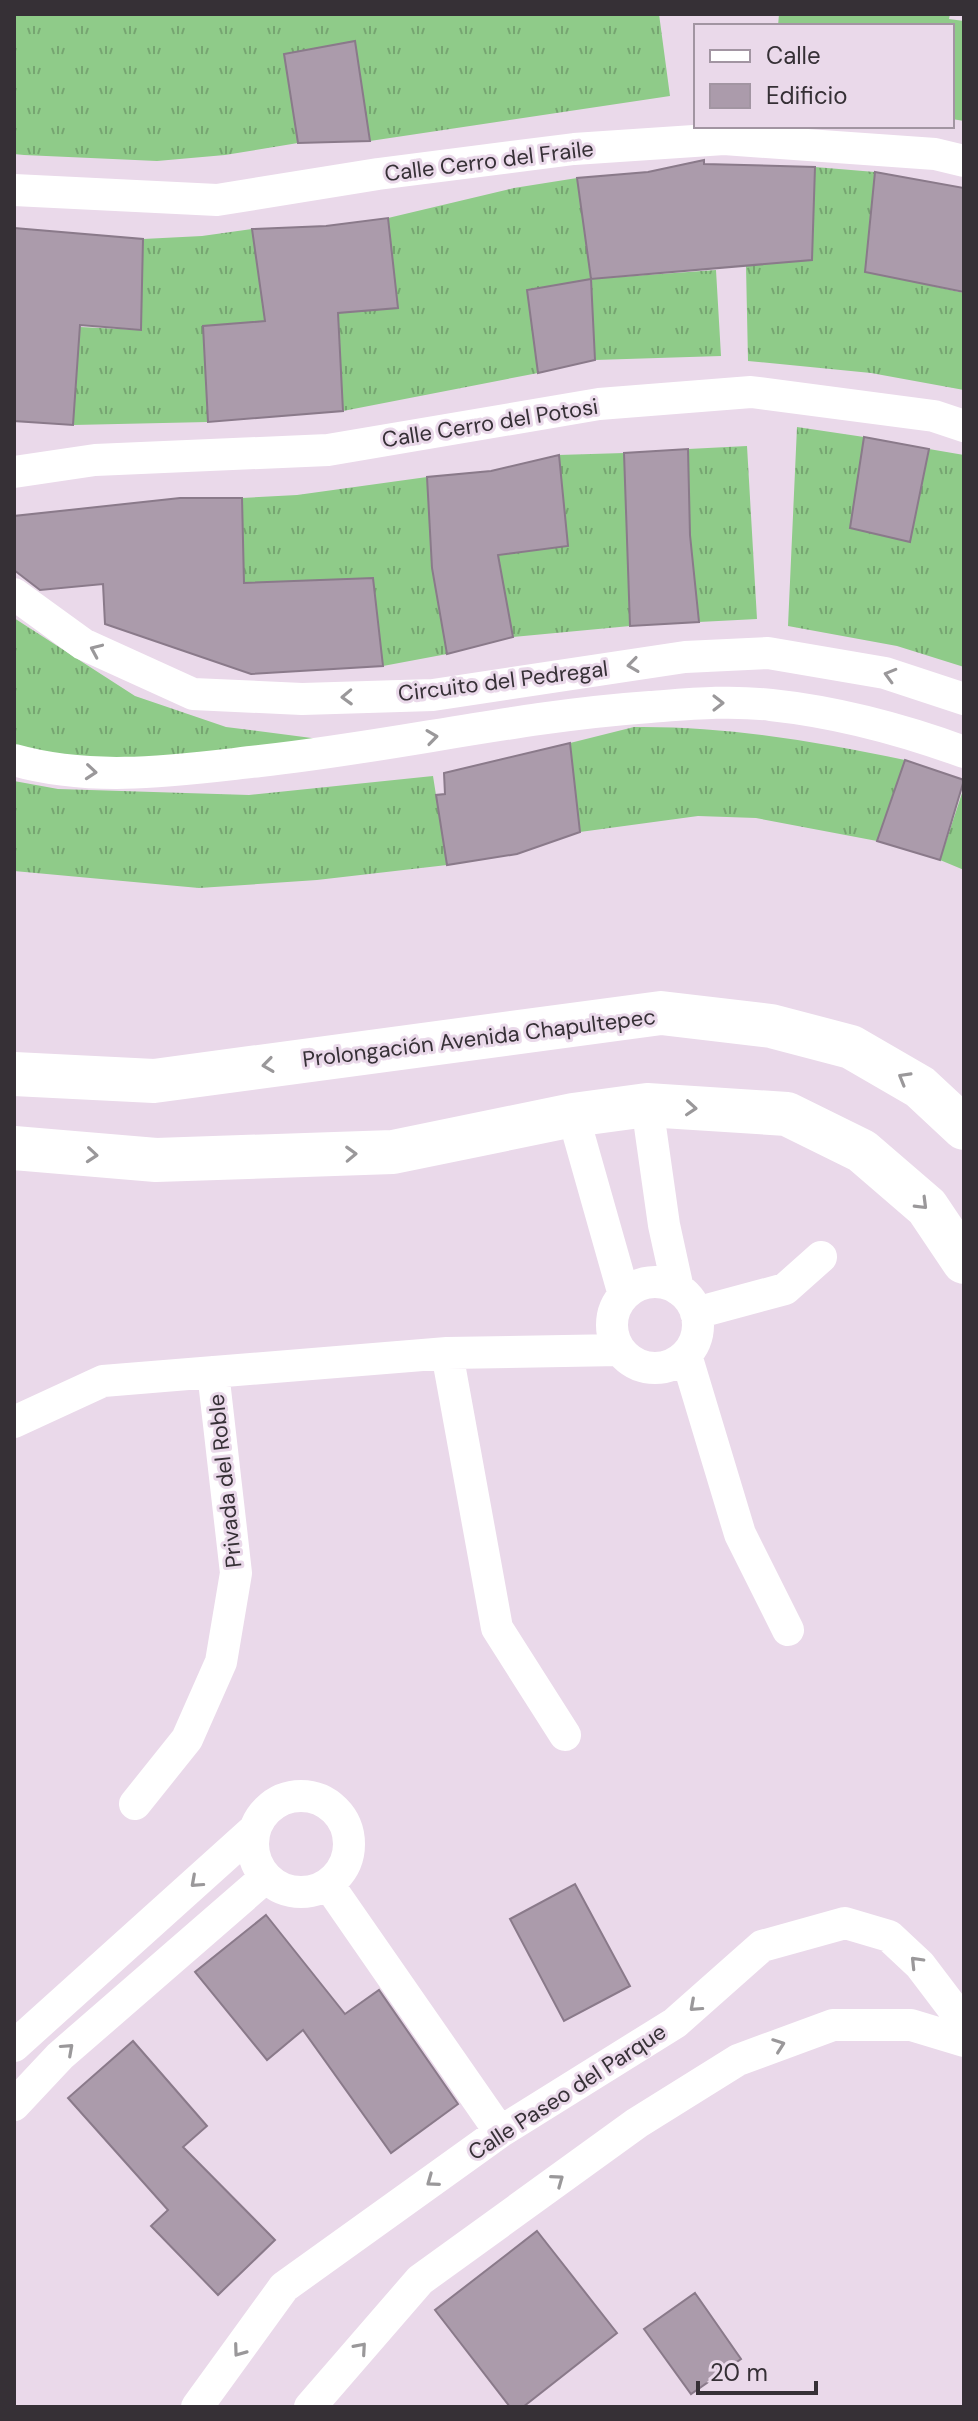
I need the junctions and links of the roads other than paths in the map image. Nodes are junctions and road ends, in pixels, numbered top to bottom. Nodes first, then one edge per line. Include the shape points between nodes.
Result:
1 (964, 161) edge
2 (14, 190) edge
3 (964, 426) edge
4 (14, 472) edge
5 (14, 594) edge
6 (964, 699) edge
7 (964, 752) edge
8 (14, 760) edge
9 (14, 1074) edge
10 (647, 1105) junction
11 (573, 1115) junction
12 (964, 1128) edge
13 (14, 1148) edge
14 (821, 1257) dead end
15 (964, 1262) edge
16 (624, 1295) junction
17 (687, 1301) junction
18 (620, 1350) junction
19 (447, 1353) junction
20 (686, 1355) junction
21 (213, 1372) junction
22 (14, 1422) edge
23 (788, 1630) dead end
24 (565, 1735) dead end
25 (135, 1804) dead end
26 (254, 1830) junction
27 (266, 1877) junction
28 (328, 1884) junction
29 (964, 2023) edge
30 (964, 2041) edge
31 (14, 2046) edge
32 (14, 2105) edge
33 (500, 2132) junction
34 (197, 2407) edge
35 (310, 2407) edge

1 - 2 street, Calle Cerro del Fraile via 935,154 724,139 559,151 217,200
3 - 4 street, Calle Cerro del Potosi via 934,416 751,392 599,404 328,450 95,460
6 -> 5 street, Circuito del Pedregal via 885,673 768,653 685,657 433,695 302,699 193,694 83,644
8 -> 7 street, Circuito del Pedregal via 133,775 281,759 585,711 714,702 770,705 877,723
12 -> 9 street, Prolongación Avenida Chapultepec via 920,1087 851,1047 771,1026 661,1013 154,1081
10 - 11 street
10 -> 15 street via 787,1114 862,1151 927,1207
10 - 17 street via 664,1225
13 -> 11 street via 156,1160 393,1152
11 - 16 street
14 - 17 street via 785,1289
16 - 17 street via 650,1282
16 - 18 street via 612,1322
17 - 20 street via 694,1342
18 - 19 street, Privada del Roble
18 - 20 street via 645,1367
19 - 21 street, Privada del Roble
19 - 24 street via 497,1628
20 - 23 street via 740,1534
21 - 22 street, Privada del Roble via 103,1381
21 - 25 street, Privada del Roble via 236,1573 221,1662 187,1739
26 - 27 street via 257,1863
26 - 28 street via 274,1803 290,1797 307,1795 336,1810 350,1841 340,1873
26 -> 31 street
27 - 28 street via 296,1892
32 -> 27 street via 60,2056
28 - 33 street
29 -> 33 street, Calle Paseo del Parque via 920,1965 889,1936 845,1923 762,1946 675,2023
35 -> 30 street via 420,2280 637,2123 738,2060 833,2025 911,2025
33 -> 34 street, Calle Paseo del Parque via 284,2287

